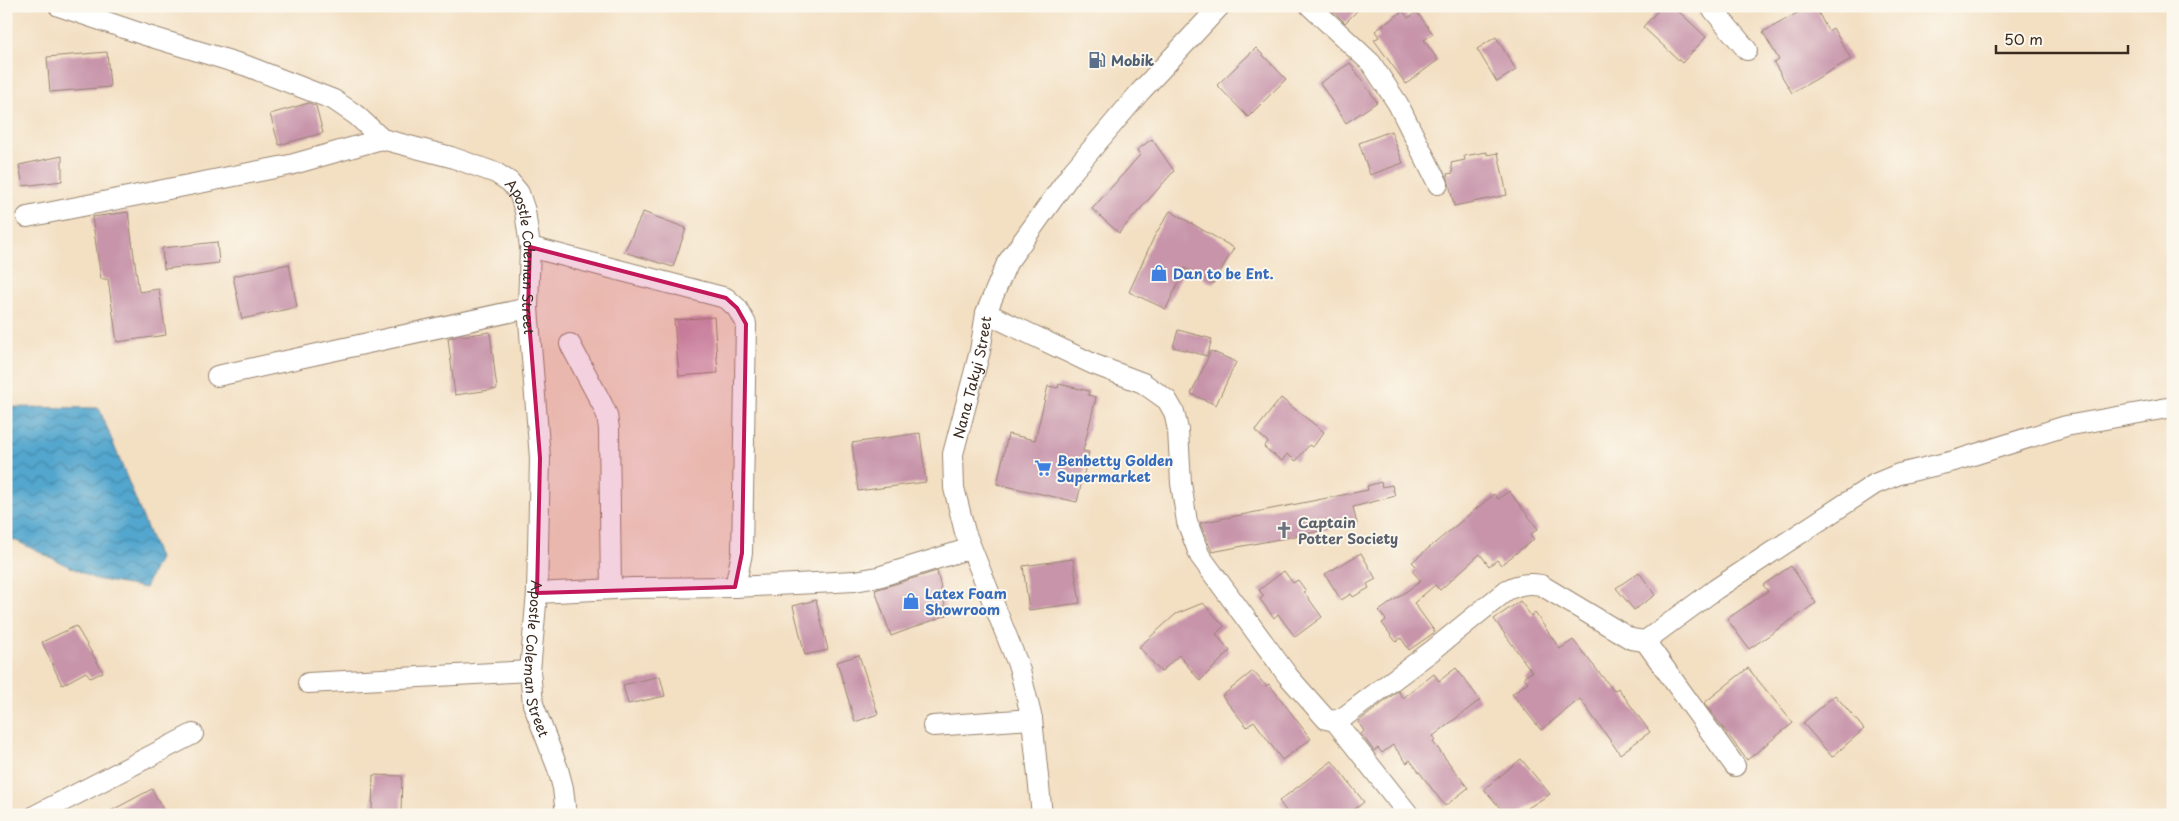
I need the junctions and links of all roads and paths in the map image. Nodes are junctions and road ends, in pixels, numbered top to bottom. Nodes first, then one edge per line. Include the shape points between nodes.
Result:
1 (59, 6) edge
2 (1220, 6) edge
3 (1310, 6) edge
4 (1710, 6) edge
5 (1747, 50) dead end
6 (382, 138) junction
7 (1438, 184) dead end
8 (27, 217) dead end
9 (530, 247) junction
10 (528, 308) junction
11 (986, 313) junction
12 (570, 344) dead end
13 (217, 376) dead end
14 (2173, 407) edge
15 (971, 548) junction
16 (735, 587) junction
17 (611, 589) junction
18 (537, 593) junction
19 (1645, 641) junction
20 (530, 671) junction
21 (308, 683) dead end
22 (1032, 719) junction
23 (1335, 721) junction
24 (933, 726) dead end
25 (193, 734) dead end
26 (1735, 766) dead end
27 (36, 815) edge
28 (566, 815) edge
29 (1042, 815) edge
30 (1408, 815) edge

1 - 6 street, Apostle Coleman Street via 247,66 334,100
2 - 11 street, Nana Takyi Street via 1140,92 1073,171 1007,263
3 - 7 street via 1371,63 1398,104
4 - 5 street
6 - 8 street via 290,165
6 - 9 street, Apostle Coleman Street via 451,157 496,173 510,182 526,210
9 - 10 street, Apostle Coleman Street
9 - 16 street via 726,298 737,308 746,324 742,553
10 - 13 street
10 - 18 street, Apostle Coleman Street via 540,458
11 - 15 street, Nana Takyi Street via 980,351 953,454 954,488
11 - 23 street via 1093,364 1143,383 1168,400 1178,430 1187,522 1200,556 1288,676 1326,719
12 - 17 street via 606,415
14 - 19 street via 2066,426 1973,456 1899,474 1875,484 1716,589
15 - 16 street via 856,581
15 - 22 street, Nana Takyi Street via 1019,667
16 - 17 street
17 - 18 street
18 - 20 street, Apostle Coleman Street
19 - 23 street via 1630,639 1541,585 1518,585 1507,590 1433,650
19 - 26 street
20 - 21 street
20 - 28 street, Apostle Coleman Street via 533,704 558,770
22 - 24 street
22 - 29 street, Nana Takyi Street
23 - 30 street
25 - 27 street

